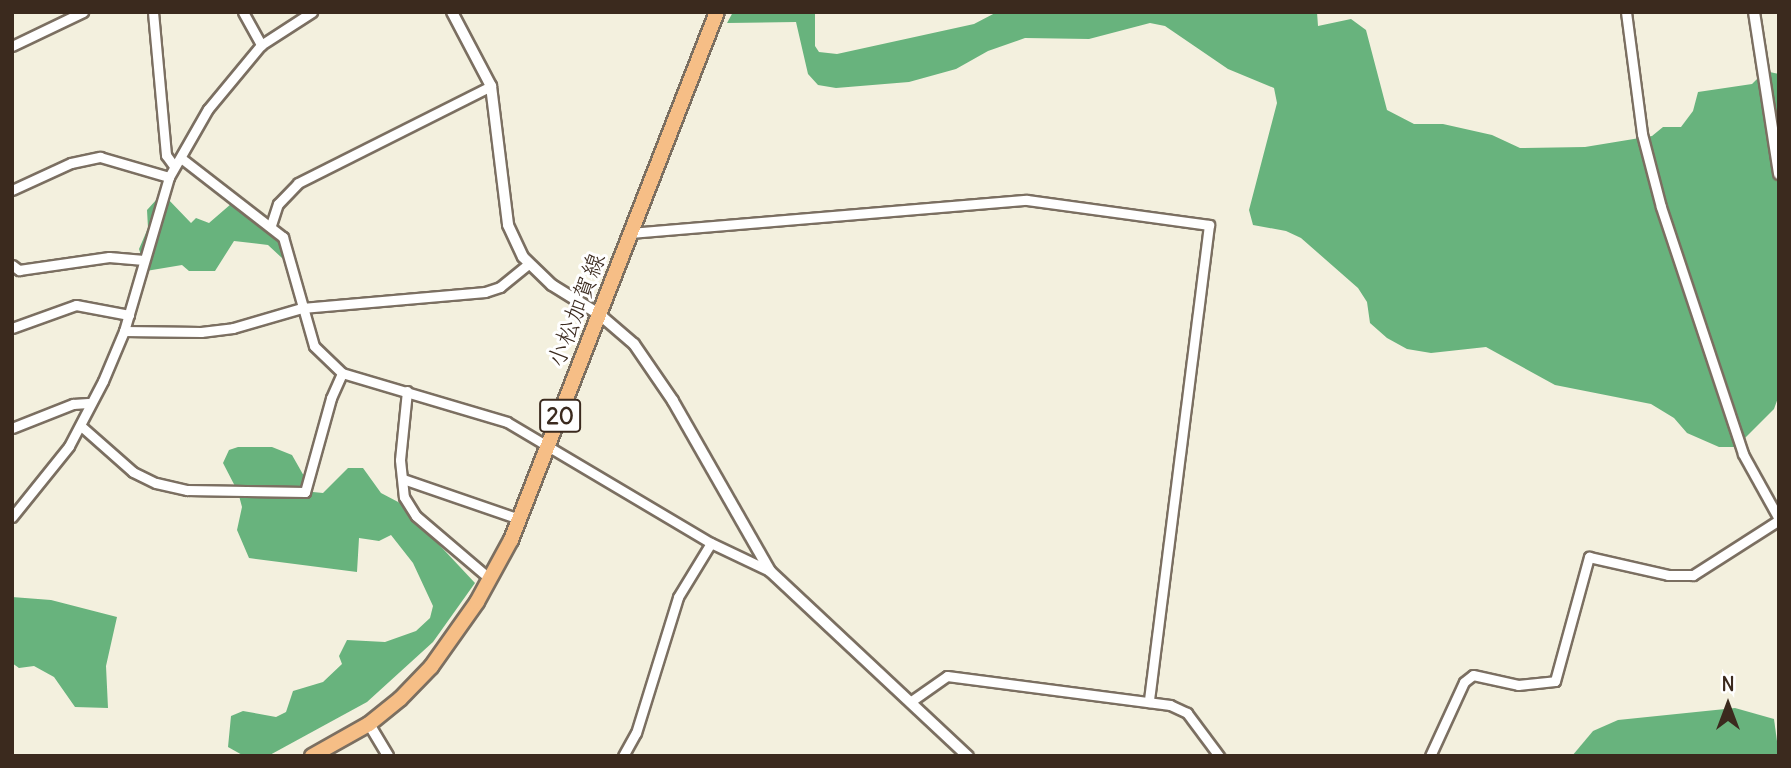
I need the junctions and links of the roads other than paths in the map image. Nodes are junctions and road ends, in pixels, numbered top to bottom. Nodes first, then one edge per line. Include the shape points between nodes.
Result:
1 (83, 12) edge
2 (153, 12) edge
3 (243, 12) edge
4 (312, 12) edge
5 (452, 12) edge
6 (717, 12) edge
7 (1626, 12) edge
8 (1754, 12) edge
9 (261, 45) junction
10 (12, 46) edge
11 (491, 86) junction
12 (181, 158) junction
13 (174, 166) junction
14 (1779, 174) edge
15 (169, 177) junction
16 (12, 190) edge
17 (271, 225) junction
18 (631, 233) junction
19 (141, 260) junction
20 (528, 264) junction
21 (12, 265) edge
22 (302, 308) junction
23 (599, 314) junction
24 (129, 315) junction
25 (12, 328) edge
26 (124, 331) junction
27 (342, 373) junction
28 (407, 391) junction
29 (88, 403) junction
30 (81, 426) junction
31 (12, 428) edge
32 (549, 445) junction
33 (402, 479) junction
34 (12, 517) edge
35 (519, 519) junction
36 (1779, 520) edge
37 (711, 543) junction
38 (770, 571) junction
39 (490, 579) junction
40 (910, 702) junction
41 (1150, 702) junction
42 (369, 724) junction
43 (312, 756) edge
44 (388, 756) edge
45 (623, 756) edge
46 (968, 756) edge
47 (1219, 756) edge
48 (1430, 756) edge

1 - 10 street
2 - 13 street via 166,155
3 - 9 street
4 - 9 street
5 - 11 street
6 - 18 main road, 小松加賀線 / 20
7 - 36 street via 1642,134 1661,207 1744,454
8 - 14 street
9 - 12 street via 223,86
11 - 17 street via 298,183 278,204
11 - 20 street via 508,226
12 - 13 street
12 - 17 street
13 - 15 street
15 - 16 street via 100,157 71,163
15 - 19 street
17 - 22 street via 288,249
18 - 23 main road, 小松加賀線 / 20
18 - 41 street via 1027,200 1209,226
19 - 21 street via 109,257 19,270
19 - 24 street
20 - 22 street via 500,287 485,292
20 - 23 street
22 - 26 street via 233,328
22 - 27 street via 314,346
23 - 32 main road, 小松加賀線 / 20
23 - 38 street via 649,364
24 - 25 street via 76,305
24 - 26 street
26 - 29 street
27 - 28 street
27 - 30 street via 304,492 187,490 156,483 124,465
28 - 32 street via 482,411
28 - 33 street via 400,449
29 - 30 street
29 - 31 street via 73,404
30 - 34 street
32 - 35 main road, 小松加賀線 / 20
32 - 37 street
33 - 35 street
33 - 39 street via 404,496 416,516
35 - 39 main road, 小松加賀線 / 20
36 - 48 street via 1693,575 1668,575 1588,557 1555,681 1517,685 1473,675 1465,682
37 - 38 street
37 - 45 street via 678,597 636,733
38 - 40 street
39 - 42 main road, 小松加賀線 / 20 via 431,667
40 - 41 street via 947,676
40 - 46 street
41 - 47 street via 1187,713
42 - 43 main road, 小松加賀線 / 20
42 - 44 street

